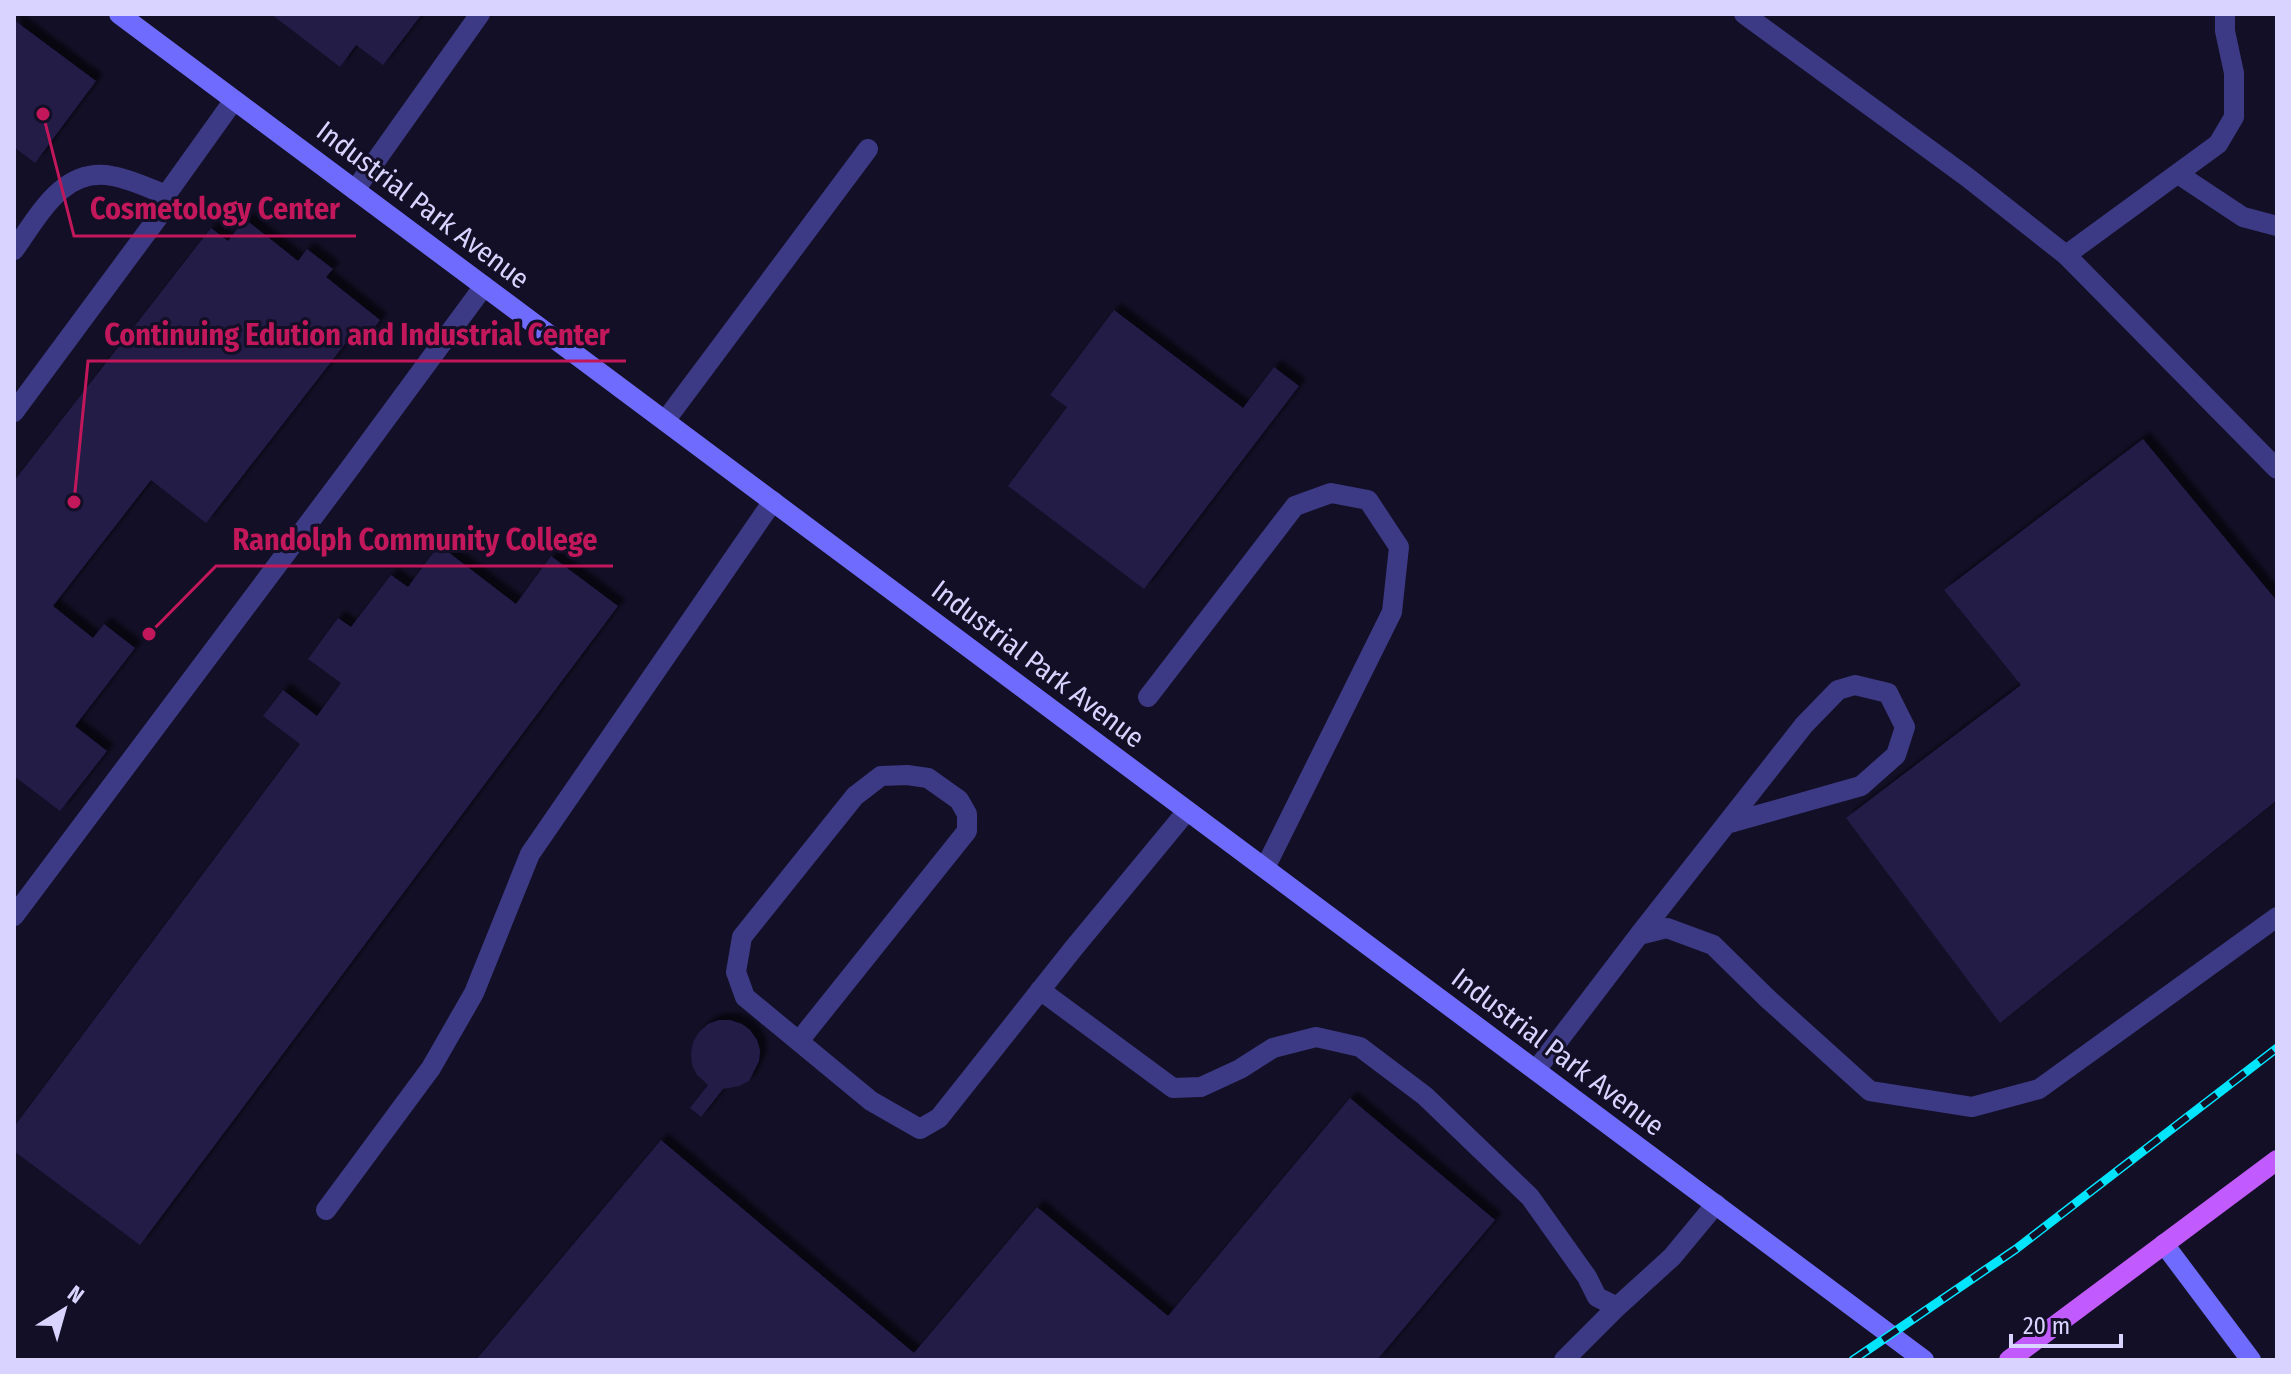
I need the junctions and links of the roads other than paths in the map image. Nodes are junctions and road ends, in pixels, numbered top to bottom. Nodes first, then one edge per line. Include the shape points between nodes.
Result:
1 (480, 14) edge
2 (1744, 14) edge
3 (2225, 14) edge
4 (123, 15) edge
5 (234, 100) junction
6 (868, 149) dead end
7 (2178, 174) junction
8 (355, 190) junction
9 (166, 195) junction
10 (2277, 226) edge
11 (14, 250) edge
12 (2066, 255) junction
13 (484, 286) junction
14 (14, 412) edge
15 (665, 421) junction
16 (2277, 469) edge
17 (773, 501) junction
18 (1148, 697) dead end
19 (1187, 811) junction
20 (1726, 824) junction
21 (1265, 868) junction
22 (14, 916) edge
23 (2277, 917) edge
24 (1639, 935) junction
25 (1040, 990) junction
26 (799, 1041) junction
27 (1536, 1070) junction
28 (2277, 1160) edge
29 (1716, 1204) junction
30 (326, 1210) dead end
31 (2164, 1244) junction
32 (1617, 1307) junction
33 (1564, 1360) edge
34 (1924, 1360) edge
35 (2009, 1360) edge
36 (2251, 1360) edge

1 - 8 street
2 - 12 street
3 - 7 street via 2234,117 2218,144
4 - 5 street, Industrial Park Avenue
5 - 8 street, Industrial Park Avenue
5 - 9 street
6 - 15 street
7 - 10 street via 2243,217
7 - 12 street
8 - 13 street, Industrial Park Avenue
9 - 11 street via 111,175 83,176 57,191
9 - 14 street via 159,216
12 - 16 street
13 - 15 street, Industrial Park Avenue
13 - 22 street
15 - 17 street, Industrial Park Avenue
17 - 19 street, Industrial Park Avenue
17 - 30 street via 530,854 474,993 438,1055
18 - 21 street via 1295,506 1331,493 1368,500 1399,547 1392,612
19 - 21 street, Industrial Park Avenue
19 - 25 street
20 - 20 street via 1838,690 1855,685 1888,693 1905,727 1896,755 1861,786
20 - 24 street
21 - 27 street, Industrial Park Avenue
23 - 24 street via 2039,1089 1972,1107 1870,1091 1713,945 1667,928
24 - 27 street
25 - 26 street via 939,1118 920,1129 871,1101
25 - 32 street via 1173,1088 1201,1087 1273,1048 1316,1037 1360,1047 1425,1096 1530,1197 1597,1297
26 - 26 street via 745,997 736,972 742,937 855,796 881,776 928,778 959,800 967,814 967,831
27 - 29 street, Industrial Park Avenue
28 - 31 main road
29 - 32 street via 1672,1257
29 - 34 street, Industrial Park Avenue
31 - 35 main road
31 - 36 street
32 - 33 street

